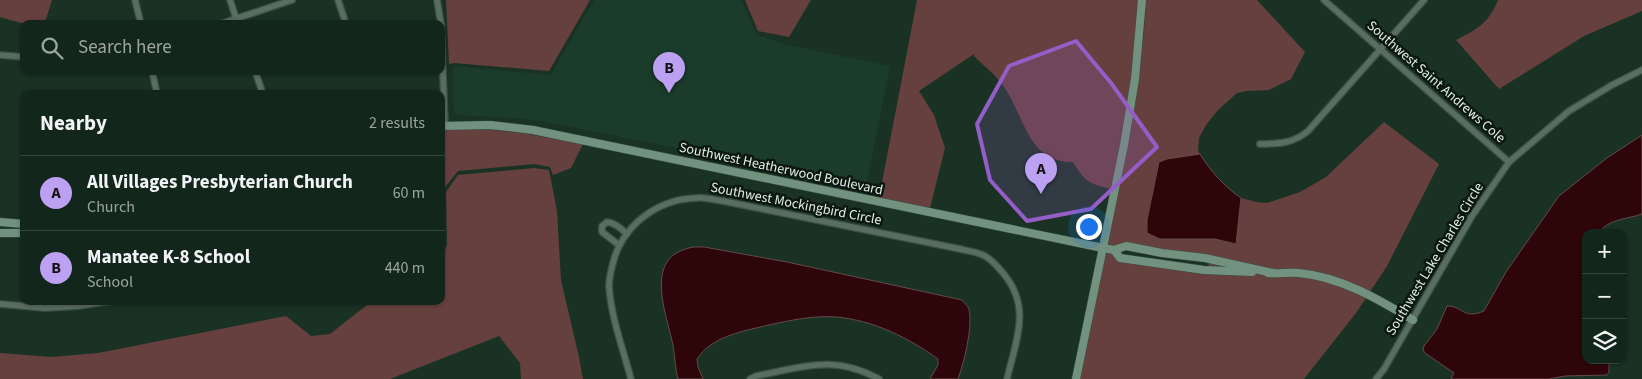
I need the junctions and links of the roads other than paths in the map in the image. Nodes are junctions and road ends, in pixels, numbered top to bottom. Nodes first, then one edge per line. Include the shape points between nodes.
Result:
1 (135, 0) edge
2 (230, 0) edge
3 (292, 0) edge
4 (338, 0) edge
5 (437, 0) edge
6 (1142, 0) edge
7 (1324, 0) edge
8 (1424, 0) edge
9 (140, 20) edge
10 (237, 20) edge
11 (240, 20) edge
12 (345, 20) edge
13 (440, 20) edge
14 (1380, 48) junction
15 (0, 55) edge
16 (20, 57) edge
17 (1642, 70) edge
18 (153, 75) edge
19 (256, 75) edge
20 (442, 75) edge
21 (156, 90) edge
22 (262, 90) edge
23 (442, 90) edge
24 (445, 126) edge
25 (1260, 144) dead end
26 (1509, 162) junction
27 (0, 222) edge
28 (20, 224) edge
29 (0, 233) edge
30 (20, 233) edge
31 (627, 234) junction
32 (619, 245) junction
33 (1103, 248) junction
34 (1114, 250) junction
35 (1194, 256) junction
36 (1193, 268) junction
37 (1273, 273) junction
38 (0, 304) edge
39 (85, 305) edge
40 (1413, 320) junction
41 (631, 379) edge
42 (750, 379) edge
43 (879, 379) edge
44 (1006, 379) edge
45 (1076, 379) edge
46 (1376, 379) edge

1 - 9 street
2 - 10 street
3 - 11 street
4 - 12 street
5 - 13 street
6 - 33 street via 1135,80
7 - 14 street, Southwest Saint Andrews Cole
8 - 14 street
14 - 25 street via 1302,136 1285,143
14 - 26 street, Southwest Saint Andrews Cole
15 - 16 street
17 - 26 street, Southwest Lake Charles Circle via 1569,111
18 - 21 street
19 - 22 street
20 - 23 street
24 - 33 street, Southwest Heatherwood Boulevard via 490,125 533,130
26 - 40 street, Southwest Lake Charles Circle via 1472,216
27 - 28 street
29 - 30 street
31 - 32 street, Southwest Mockingbird Circle
31 - 32 street via 610,222 602,226 602,232
31 - 44 street, Southwest Mockingbird Circle via 654,208 697,198 984,256 1012,284 1020,304 1020,325
32 - 41 street, Southwest Mockingbird Circle via 609,285
33 - 34 street, Southwest Heatherwood Boulevard
33 - 45 street
34 - 35 street, Southwest Heatherwood Boulevard via 1126,246
34 - 36 street, Southwest Heatherwood Boulevard via 1120,258
35 - 36 street
35 - 37 street, Southwest Heatherwood Boulevard
36 - 37 street, Southwest Heatherwood Boulevard
37 - 40 street, Southwest Heatherwood Boulevard via 1300,273 1339,282 1374,297
38 - 39 street via 45,308
40 - 46 street, Southwest Lake Charles Circle
42 - 43 street via 824,363 849,366

